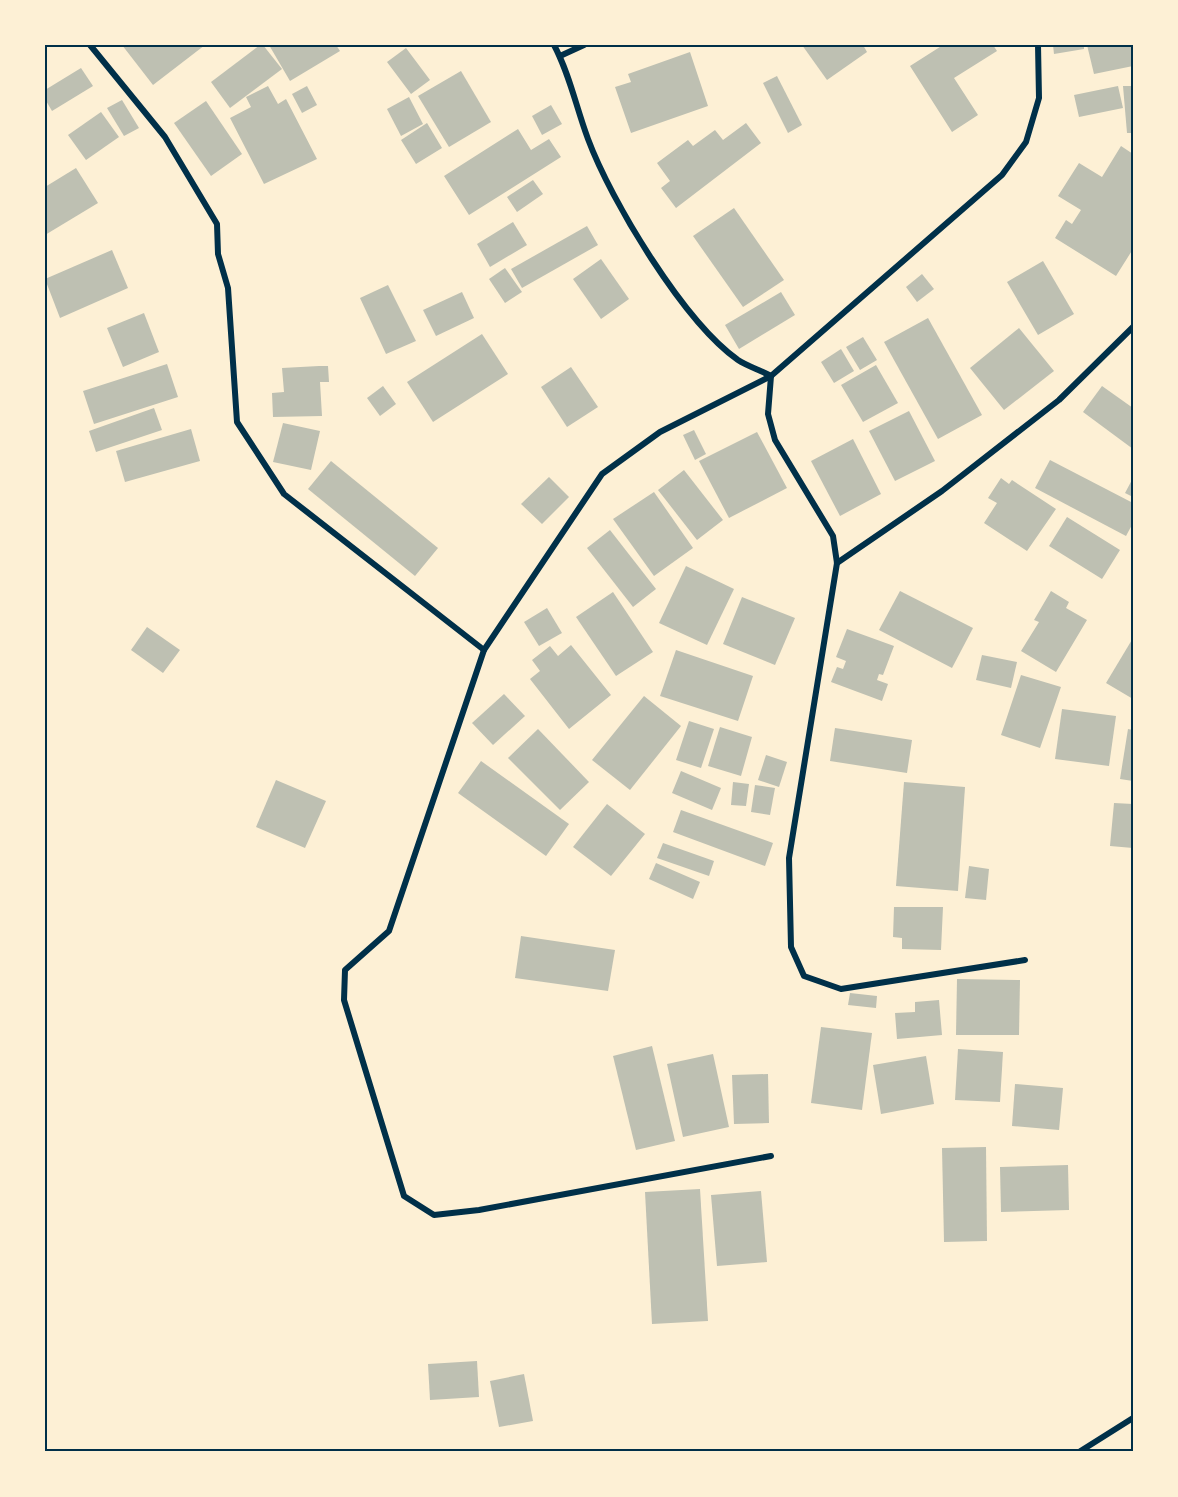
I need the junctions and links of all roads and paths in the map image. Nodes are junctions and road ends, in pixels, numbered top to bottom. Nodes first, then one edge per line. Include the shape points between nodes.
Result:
1 (90, 45) edge
2 (554, 45) edge
3 (584, 45) edge
4 (1038, 45) edge
5 (560, 56) junction
6 (1133, 327) edge
7 (771, 376) junction
8 (837, 563) junction
9 (484, 650) junction
10 (1025, 960) dead end
11 (771, 1156) dead end
12 (1133, 1418) edge
13 (1079, 1452) edge

1 - 9 street via 165,137 217,224 218,254 228,288 237,422 284,494
2 - 5 street
3 - 5 street
4 - 7 street via 1036,109 1026,142 1002,175
5 - 7 street via 588,140 634,231 699,324 738,360
6 - 8 street via 1059,400 942,491
7 - 8 street via 768,414 775,440 833,537
7 - 9 street via 660,432 602,474
8 - 10 street via 789,858 791,947 804,976 841,989
9 - 11 street via 389,931 345,970 345,1000 404,1196 434,1215
12 - 13 street

